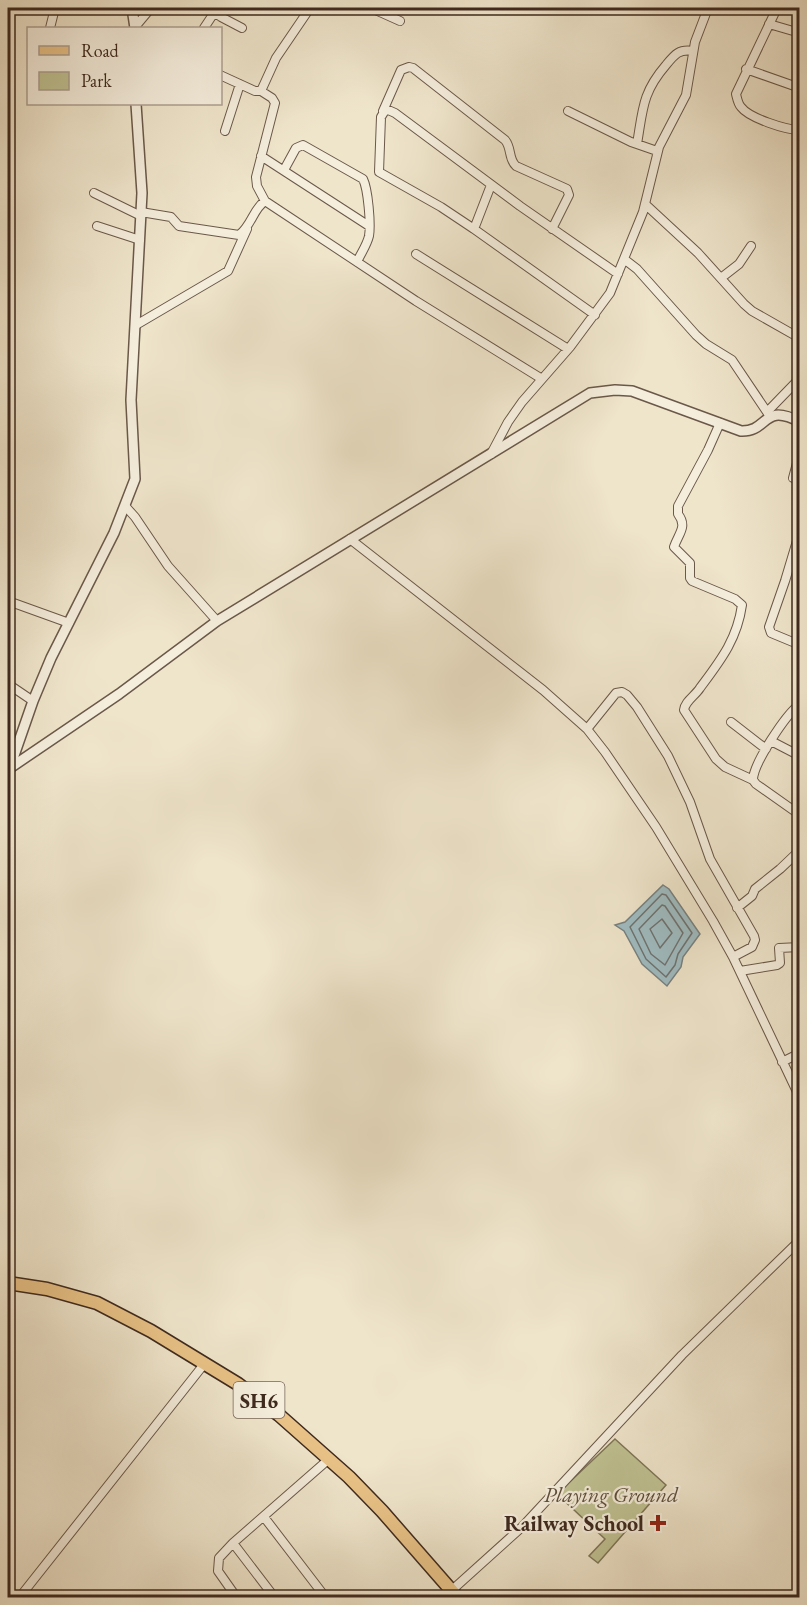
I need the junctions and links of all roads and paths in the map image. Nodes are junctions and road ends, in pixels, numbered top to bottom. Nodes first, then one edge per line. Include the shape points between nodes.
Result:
1 (55, 8) edge
2 (132, 8) edge
3 (151, 8) edge
4 (310, 8) edge
5 (371, 8) edge
6 (708, 8) edge
7 (777, 8) edge
8 (211, 10) edge
9 (383, 10) edge
10 (400, 21) dead end
11 (769, 24) junction
12 (50, 27) edge
13 (135, 27) edge
14 (136, 27) edge
15 (204, 27) edge
16 (242, 28) dead end
17 (800, 33) edge
18 (693, 51) junction
19 (746, 69) junction
20 (222, 76) edge
21 (240, 84) junction
22 (800, 88) edge
23 (261, 91) junction
24 (136, 105) edge
25 (383, 111) junction
26 (567, 111) dead end
27 (800, 130) edge
28 (225, 131) dead end
29 (637, 144) junction
30 (657, 152) junction
31 (261, 156) junction
32 (284, 170) junction
33 (491, 185) junction
34 (94, 193) dead end
35 (266, 201) junction
36 (645, 204) junction
37 (141, 214) junction
38 (97, 226) dead end
39 (369, 226) junction
40 (247, 229) junction
41 (474, 229) junction
42 (552, 229) junction
43 (140, 240) junction
44 (751, 246) dead end
45 (416, 254) dead end
46 (624, 259) junction
47 (357, 262) junction
48 (618, 274) junction
49 (721, 278) junction
50 (595, 315) junction
51 (136, 325) junction
52 (800, 340) edge
53 (568, 349) junction
54 (800, 378) edge
55 (542, 379) junction
56 (768, 414) junction
57 (800, 422) edge
58 (720, 423) junction
59 (800, 452) edge
60 (491, 454) junction
61 (793, 478) dead end
62 (126, 507) junction
63 (800, 531) edge
64 (350, 539) junction
65 (8, 601) edge
66 (217, 621) junction
67 (69, 623) junction
68 (800, 645) edge
69 (8, 684) edge
70 (33, 701) junction
71 (800, 704) edge
72 (731, 722) dead end
73 (587, 729) junction
74 (771, 741) junction
75 (766, 749) junction
76 (800, 756) edge
77 (9, 764) edge
78 (753, 780) junction
79 (800, 815) edge
80 (800, 850) edge
81 (737, 908) junction
82 (800, 947) edge
83 (733, 957) junction
84 (740, 971) junction
85 (800, 1053) edge
86 (782, 1062) junction
87 (800, 1098) edge
88 (800, 1240) edge
89 (8, 1283) edge
90 (205, 1363) junction
91 (329, 1459) junction
92 (264, 1517) junction
93 (233, 1543) junction
94 (454, 1594) edge
95 (19, 1598) edge
96 (237, 1598) edge
97 (275, 1598) edge
98 (326, 1598) edge

1 - 12 street
2 - 13 street
3 - 14 street
4 - 23 street via 276,58
5 - 9 street
6 - 18 street
7 - 11 street
8 - 15 street
8 - 16 street
9 - 10 street
11 - 17 street
11 - 19 street
18 - 29 street via 680,50 649,87
18 - 30 street via 686,95
19 - 22 street
19 - 27 street via 736,93 740,106 756,117
20 - 21 street
21 - 23 street
21 - 28 street
23 - 31 street via 275,103
24 - 37 street
25 - 33 street via 403,119
25 - 41 street via 379,172
25 - 42 street via 401,70 413,68 505,140 516,166 567,189 569,195
26 - 29 street
29 - 30 street
30 - 36 street
31 - 32 street
31 - 35 street via 256,177
32 - 39 street
32 - 39 street via 296,148 303,145 363,179
33 - 41 street
33 - 42 street
34 - 37 street
35 - 40 street
35 - 47 street
36 - 46 street
36 - 49 street
37 - 40 street via 171,217 179,226 230,234 239,235
37 - 43 street
38 - 43 street
39 - 47 street via 368,241
40 - 51 street via 228,271
41 - 50 street
42 - 48 street
43 - 51 street
44 - 49 street via 739,264
45 - 53 street
46 - 48 street
46 - 56 street via 696,335 732,360
47 - 55 street
48 - 50 street
49 - 52 street via 752,311
50 - 53 street
51 - 62 street via 131,400 136,471
53 - 55 street
54 - 56 street
55 - 60 street via 508,422
56 - 57 street via 782,414
56 - 58 street via 748,431
58 - 60 street via 632,391 590,393
58 - 78 street via 678,506 683,525 674,547 690,563 692,580 739,600 742,605 730,646 684,710 716,759
59 - 61 street
60 - 64 street
62 - 66 street via 179,579
62 - 67 street
63 - 68 street via 769,627 771,633
64 - 66 street
64 - 73 street
65 - 67 street
66 - 77 street via 119,694
67 - 70 street
69 - 70 street
70 - 77 street
71 - 74 street
72 - 75 street
73 - 81 street via 616,693 627,695 637,706 681,781 710,859
73 - 83 street via 629,786
74 - 75 street
74 - 76 street
75 - 78 street via 755,767
78 - 79 street
80 - 81 street
81 - 83 street via 755,940 752,947
82 - 84 street via 779,948 777,965
83 - 84 street
84 - 86 street
85 - 86 street
86 - 87 street
88 - 94 street via 682,1354 522,1527
89 - 90 main road, SH6 via 97,1303
90 - 91 main road, SH6 via 279,1415
90 - 95 street
91 - 92 street
91 - 94 main road, SH6 via 382,1511
92 - 93 street
92 - 98 street
93 - 96 street via 217,1565
93 - 97 street

